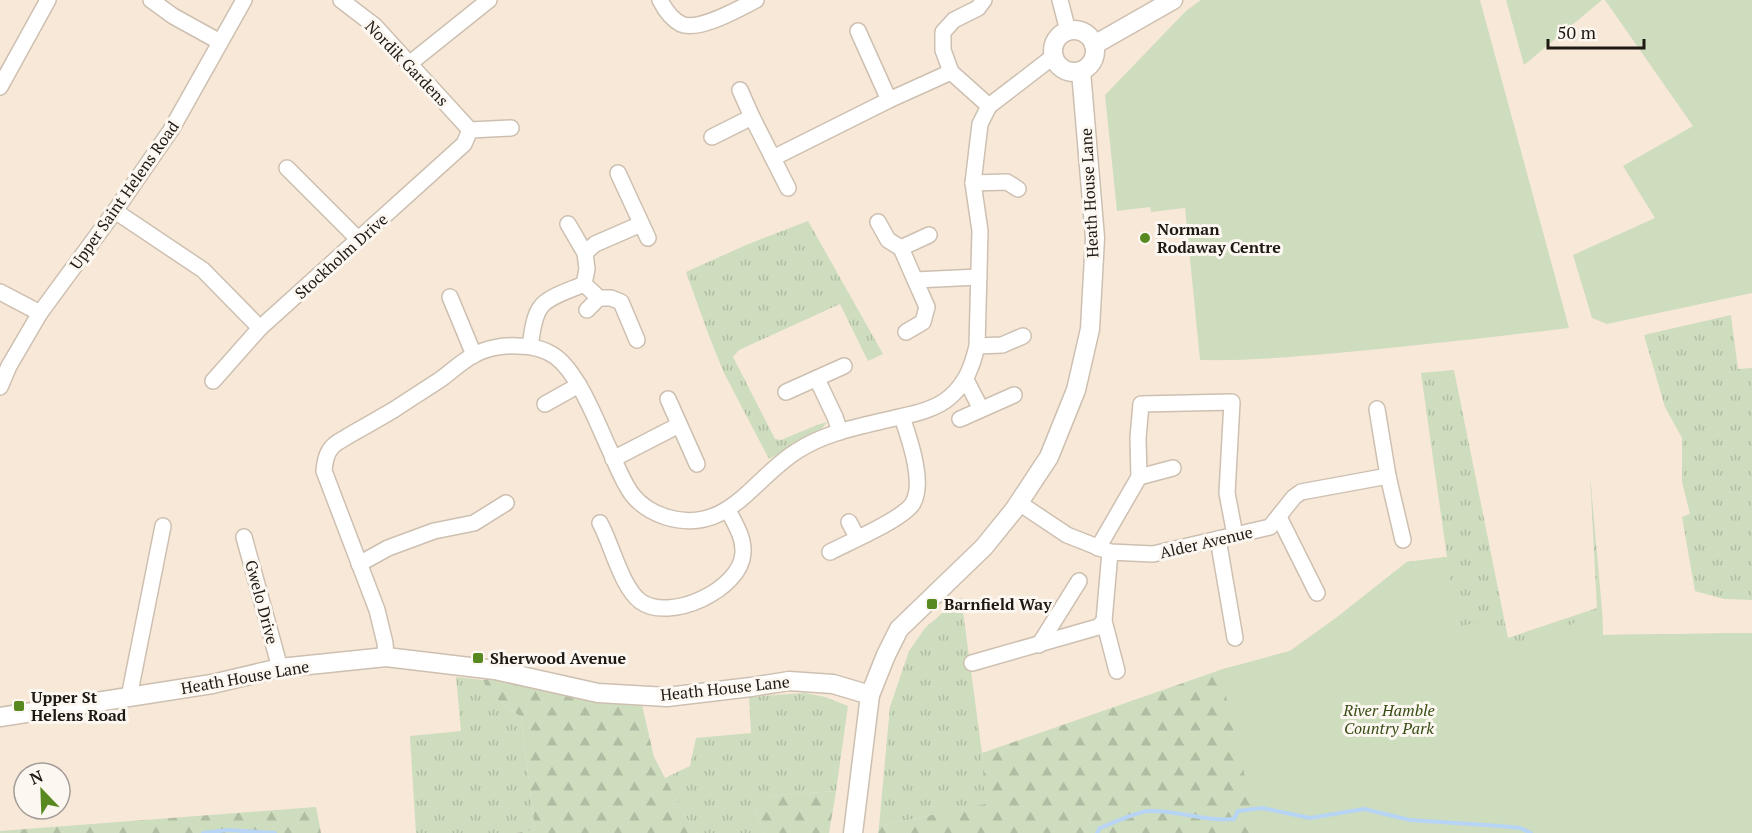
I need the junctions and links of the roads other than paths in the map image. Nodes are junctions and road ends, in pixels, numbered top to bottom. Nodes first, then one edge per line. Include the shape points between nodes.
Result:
1 (48, 0) edge
2 (151, 0) edge
3 (244, 0) edge
4 (341, 0) edge
5 (489, 0) edge
6 (660, 0) edge
7 (756, 0) edge
8 (984, 0) edge
9 (1060, 0) edge
10 (1173, 0) edge
11 (858, 31) dead end
12 (1068, 31) junction
13 (220, 42) junction
14 (1094, 45) junction
15 (1054, 56) junction
16 (409, 64) junction
17 (1081, 71) junction
18 (951, 72) junction
19 (0, 87) edge
20 (740, 90) dead end
21 (890, 100) junction
22 (989, 106) junction
23 (752, 117) junction
24 (511, 128) dead end
25 (470, 130) junction
26 (712, 137) dead end
27 (773, 158) junction
28 (285, 167) dead end
29 (618, 173) dead end
30 (1014, 182) dead end
31 (974, 183) junction
32 (788, 188) dead end
33 (115, 211) junction
34 (878, 222) dead end
35 (568, 224) dead end
36 (929, 235) dead end
37 (358, 240) junction
38 (900, 248) junction
39 (585, 253) junction
40 (979, 277) junction
41 (915, 280) junction
42 (584, 284) junction
43 (0, 292) edge
44 (450, 297) dead end
45 (599, 298) junction
46 (588, 310) dead end
47 (40, 313) junction
48 (260, 328) junction
49 (906, 332) dead end
50 (1023, 336) dead end
51 (637, 340) dead end
52 (530, 346) junction
53 (977, 346) junction
54 (474, 355) junction
55 (844, 366) dead end
56 (817, 379) junction
57 (966, 380) junction
58 (213, 381) dead end
59 (579, 385) junction
60 (0, 387) edge
61 (786, 392) dead end
62 (1014, 395) dead end
63 (668, 399) dead end
64 (545, 404) dead end
65 (1377, 408) dead end
66 (981, 409) junction
67 (902, 417) junction
68 (960, 419) dead end
69 (679, 425) junction
70 (840, 432) junction
71 (614, 459) junction
72 (696, 464) dead end
73 (1173, 468) dead end
74 (1388, 476) junction
75 (1140, 477) junction
76 (506, 503) dead end
77 (1019, 503) junction
78 (728, 510) junction
79 (1279, 517) junction
80 (849, 522) dead end
81 (600, 523) dead end
82 (163, 526) dead end
83 (1235, 535) junction
84 (244, 537) dead end
85 (856, 537) junction
86 (1218, 539) junction
87 (1403, 540) dead end
88 (1104, 550) junction
89 (830, 552) dead end
90 (359, 564) junction
91 (1079, 581) dead end
92 (1317, 593) dead end
93 (1104, 621) junction
94 (1235, 638) dead end
95 (1039, 645) junction
96 (386, 657) junction
97 (972, 663) dead end
98 (279, 668) junction
99 (1117, 671) dead end
100 (870, 695) junction
101 (129, 697) junction
102 (0, 717) edge
103 (853, 833) edge

1 - 19 street
2 - 13 street
3 - 13 street, Upper Saint Helens Road
4 - 16 street, Nordik Gardens via 375,26
5 - 16 street
6 - 7 street via 666,12 682,25 702,24
8 - 18 street via 943,32 943,50
9 - 12 street
10 - 14 street
11 - 21 street
12 - 14 street via 1083,32
12 - 15 street via 1055,42
13 - 33 street, Upper Saint Helens Road via 171,130
14 - 17 street via 1094,59
15 - 17 street via 1066,71
15 - 22 street
16 - 25 street, Nordik Gardens
17 - 77 street, Heath House Lane via 1095,238 1090,329 1076,390 1049,457
18 - 21 street
18 - 22 street
20 - 23 street
21 - 27 street
22 - 31 street via 980,124
23 - 26 street
23 - 27 street
24 - 25 street
25 - 37 street, Stockholm Drive via 464,144
27 - 32 street
28 - 37 street
29 - 39 street via 644,231 595,244
30 - 31 street
31 - 40 street via 980,231
33 - 47 street, Upper Saint Helens Road
33 - 48 street via 203,270
34 - 38 street via 888,240
35 - 39 street
36 - 38 street
37 - 48 street, Stockholm Drive
38 - 41 street
39 - 42 street
40 - 41 street
40 - 53 street
41 - 49 street via 927,308 923,322
42 - 45 street
42 - 52 street via 540,307
43 - 47 street
44 - 54 street
45 - 46 street
45 - 51 street via 621,302
47 - 60 street, Upper Saint Helens Road
48 - 58 street, Stockholm Drive
50 - 53 street via 1002,345
52 - 54 street via 492,348
52 - 59 street via 557,358
53 - 57 street
54 - 90 street via 333,445 326,456 324,471
55 - 56 street
56 - 61 street
56 - 70 street
57 - 66 street
57 - 67 street via 949,398
59 - 64 street
59 - 71 street
62 - 66 street
63 - 69 street
65 - 74 street
66 - 68 street
67 - 70 street
67 - 85 street via 913,452 917,487 913,503 898,517
69 - 71 street
69 - 72 street
70 - 78 street via 796,451
71 - 78 street via 627,489 649,509 677,520 693,521
73 - 75 street
74 - 79 street, Alder Avenue via 1301,492
74 - 87 street
75 - 83 street via 1141,404 1233,402 1227,493
75 - 88 street
76 - 90 street via 474,523 434,531
77 - 88 street, Alder Avenue via 1067,535
77 - 100 street, Heath House Lane via 984,547 899,629
78 - 81 street via 743,541 741,565 728,583 714,593 680,606 662,608 638,599 627,584 614,536
79 - 83 street, Alder Avenue via 1270,528
79 - 92 street
80 - 85 street
82 - 101 street
83 - 86 street, Alder Avenue
84 - 98 street, Gwelo Drive
85 - 89 street
86 - 88 street, Alder Avenue via 1153,554
86 - 94 street
88 - 93 street
90 - 96 street via 377,610
91 - 95 street
93 - 95 street via 1098,627
93 - 99 street
95 - 97 street
96 - 98 street, Heath House Lane
96 - 100 street, Heath House Lane via 495,670 598,693 668,697 789,681 833,684
98 - 101 street, Heath House Lane via 213,684
100 - 103 street
101 - 102 street, Heath House Lane

